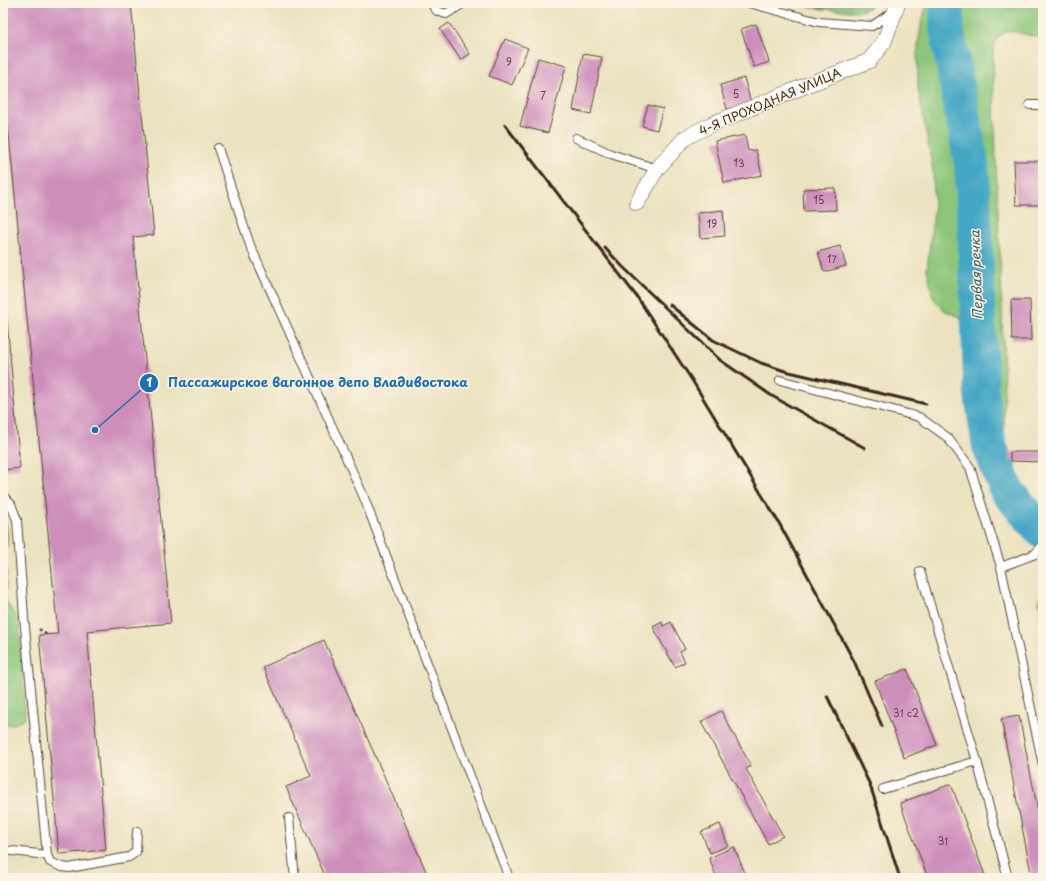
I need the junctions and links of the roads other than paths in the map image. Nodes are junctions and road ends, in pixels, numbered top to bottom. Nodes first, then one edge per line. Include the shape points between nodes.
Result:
1 (431, 3) edge
2 (464, 3) edge
3 (749, 3) edge
4 (896, 7) edge
5 (1030, 105) dead end
6 (1043, 105) edge
7 (576, 138) dead end
8 (218, 148) dead end
9 (657, 169) junction
10 (637, 203) dead end
11 (780, 380) dead end
12 (3, 496) edge
13 (1043, 545) edge
14 (1001, 567) junction
15 (920, 571) dead end
16 (977, 761) junction
17 (1043, 765) edge
18 (883, 789) dead end
19 (289, 818) dead end
20 (137, 832) dead end
21 (3, 850) edge
22 (47, 855) junction
23 (295, 878) edge
24 (509, 878) edge
25 (1008, 878) edge

1 - 2 lane via 438,11 446,14
3 - 4 lane via 820,22 872,26
4 - 9 street, 4-Я ПРОХОДНАЯ УЛИЦА via 884,42 869,62 712,124 685,138
5 - 6 lane
7 - 9 lane via 611,154
8 - 24 lane via 250,245 363,495
9 - 10 street, 4-Я ПРОХОДНАЯ УЛИЦА
11 - 14 lane via 919,417 938,429 970,467
12 - 22 lane via 11,504 17,520 25,632
13 - 14 lane via 1035,554
14 - 17 lane
15 - 16 lane
16 - 18 lane
16 - 25 lane
19 - 23 lane
20 - 22 lane via 136,852 129,857 69,868 50,862
21 - 22 lane

